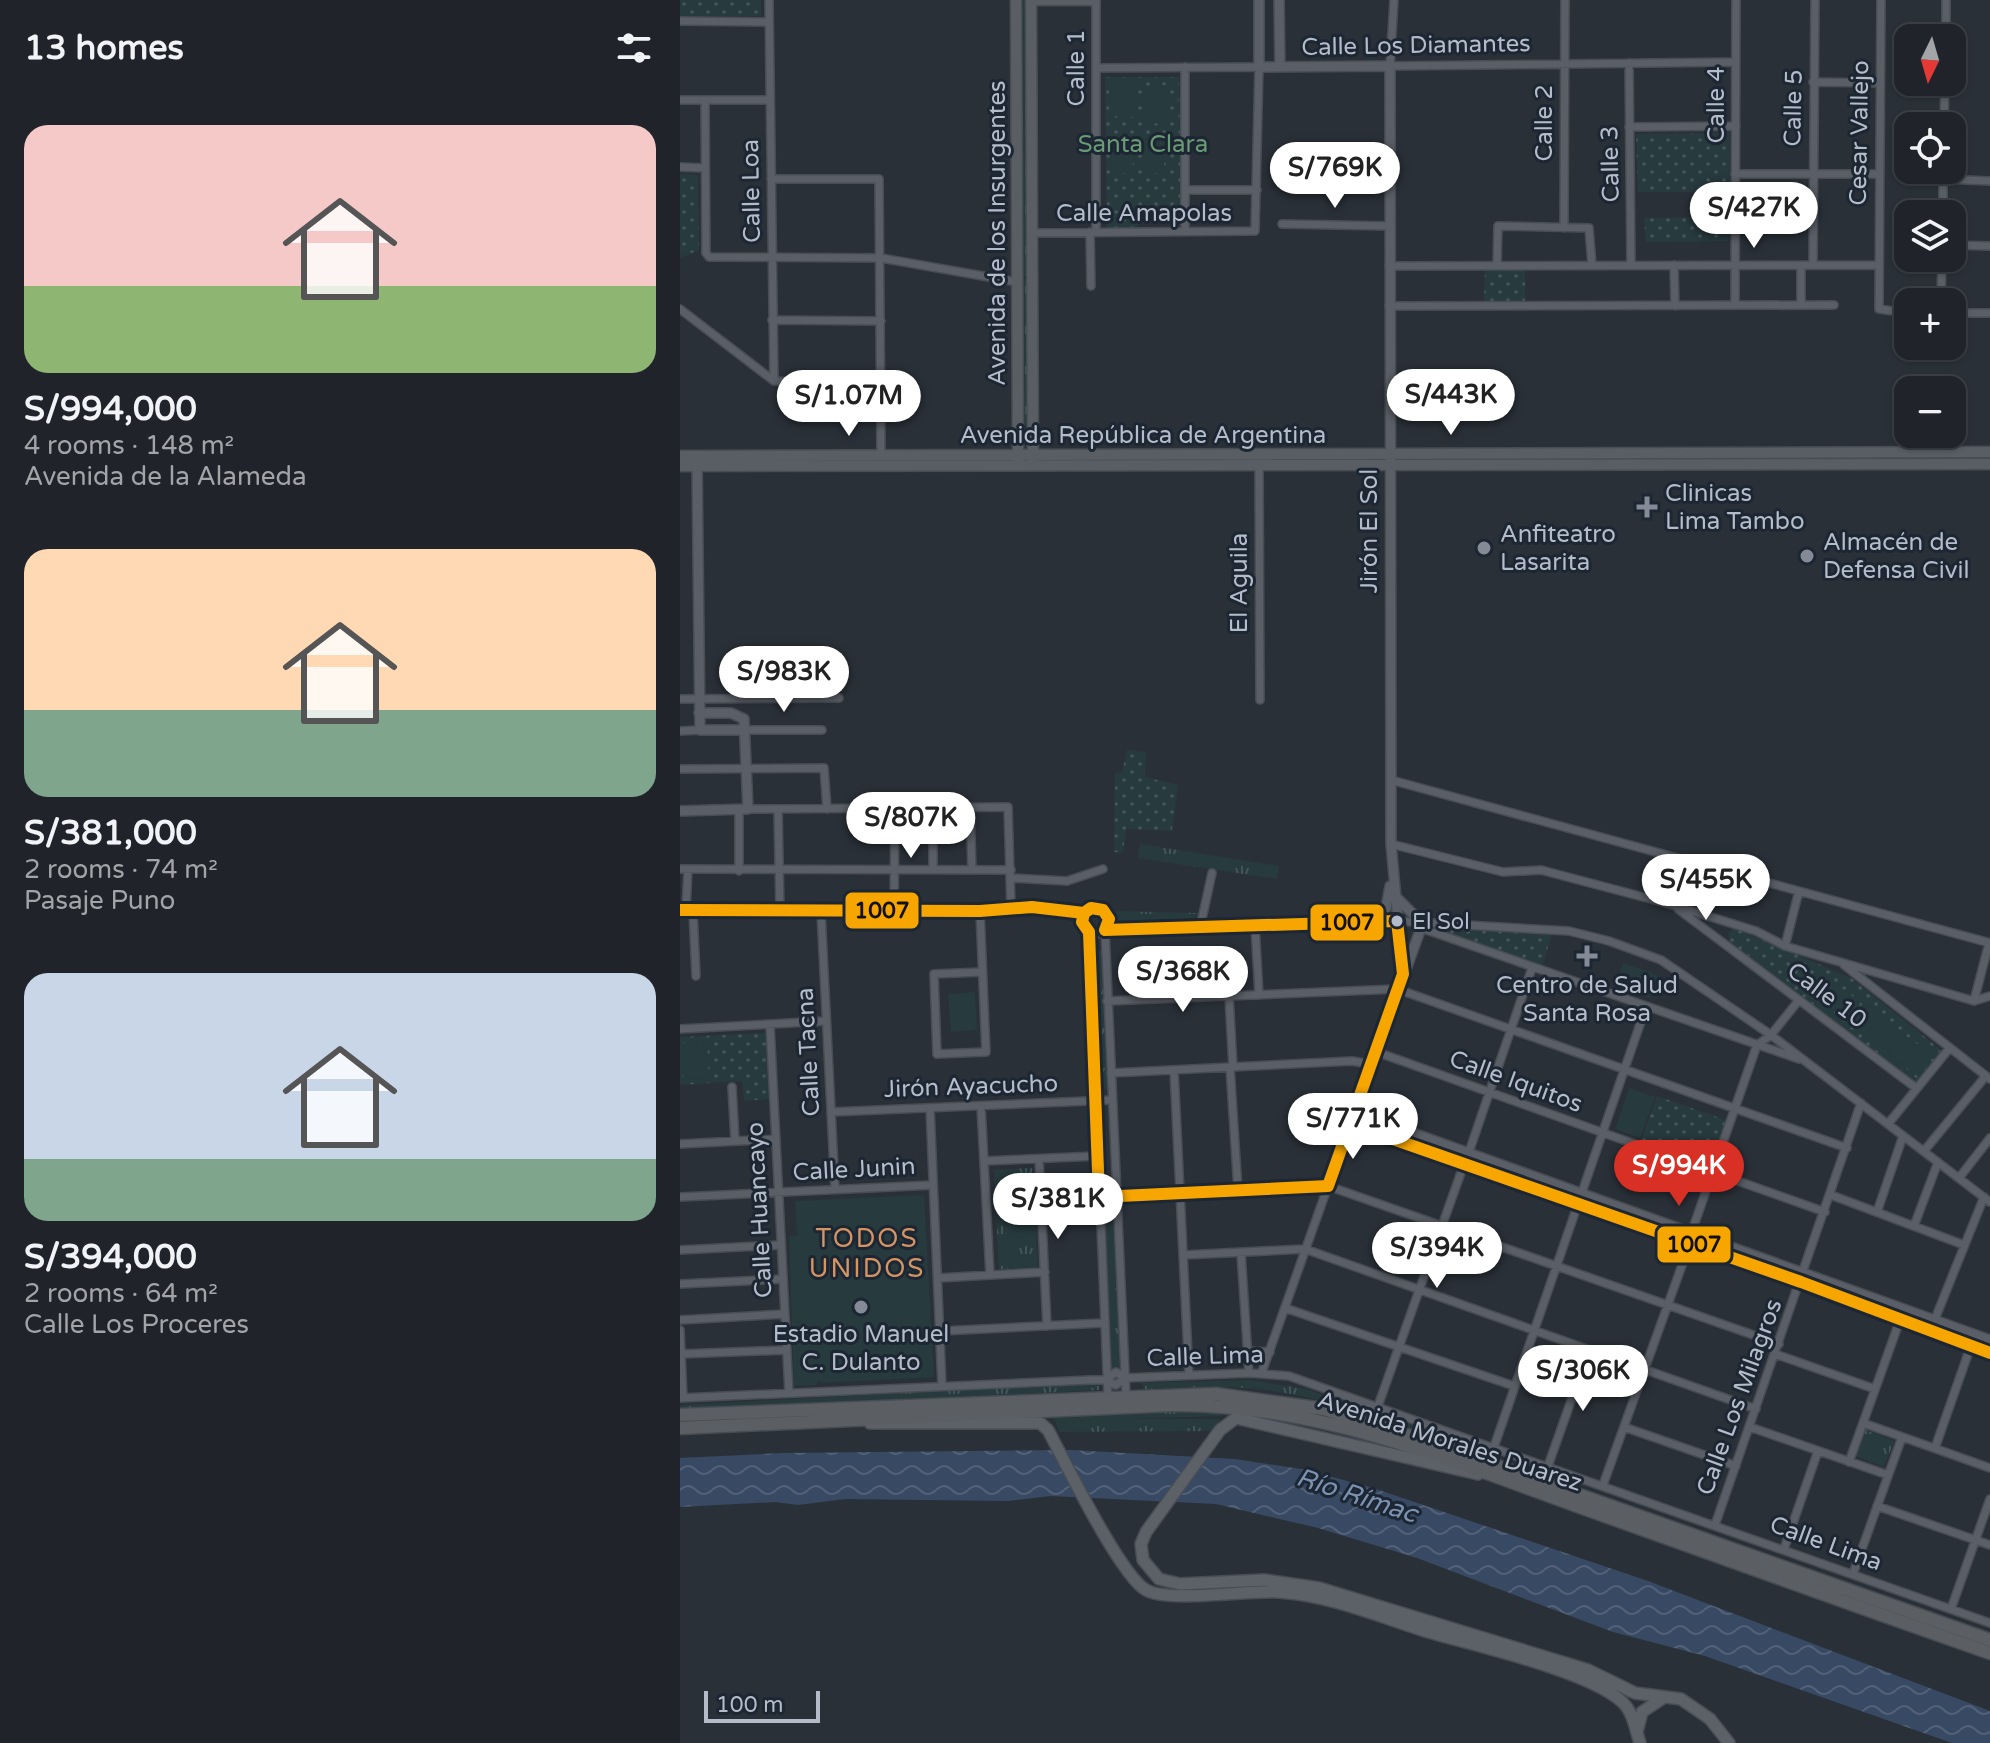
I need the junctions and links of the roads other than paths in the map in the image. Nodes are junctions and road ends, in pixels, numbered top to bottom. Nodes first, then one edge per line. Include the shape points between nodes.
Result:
1 (769, 0) edge
2 (1016, 0) edge
3 (1031, 0) edge
4 (1095, 0) edge
5 (1259, 0) edge
6 (1279, 0) edge
7 (1394, 0) edge
8 (1565, 0) edge
9 (1736, 0) edge
10 (1815, 0) edge
11 (1881, 0) edge
12 (1946, 0) edge
13 (680, 21) edge
14 (769, 22) junction
15 (1946, 24) edge
16 (1736, 62) junction
17 (1629, 63) junction
18 (1565, 64) junction
19 (1390, 66) junction
20 (1185, 67) junction
21 (1259, 67) junction
22 (1280, 67) junction
23 (1096, 68) junction
24 (1813, 82) junction
25 (1879, 83) junction
26 (680, 100) edge
27 (705, 100) junction
28 (770, 100) junction
29 (1736, 126) junction
30 (1629, 127) junction
31 (680, 167) edge
32 (705, 168) junction
33 (1812, 173) junction
34 (1735, 174) junction
35 (1878, 174) junction
36 (1966, 177) edge
37 (771, 179) junction
38 (1990, 181) edge
39 (1185, 190) junction
40 (1257, 190) junction
41 (1282, 224) dead end
42 (1388, 226) junction
43 (1564, 228) junction
44 (1093, 232) junction
45 (1185, 232) junction
46 (1033, 233) junction
47 (1966, 245) edge
48 (1990, 246) edge
49 (881, 258) junction
50 (772, 259) junction
51 (1592, 265) junction
52 (1631, 265) junction
53 (1674, 265) junction
54 (1735, 265) junction
55 (1801, 265) junction
56 (1813, 265) junction
57 (1878, 265) junction
58 (1389, 266) junction
59 (1497, 266) junction
60 (1017, 282) junction
61 (1091, 286) dead end
62 (1735, 305) junction
63 (1801, 305) junction
64 (1834, 305) dead end
65 (1389, 306) junction
66 (1675, 306) junction
67 (680, 309) edge
68 (1894, 312) edge
69 (1966, 313) edge
70 (1990, 313) edge
71 (772, 320) junction
72 (881, 321) junction
73 (774, 381) junction
74 (881, 382) junction
75 (1990, 452) edge
76 (680, 456) edge
77 (1018, 460) junction
78 (1033, 460) junction
79 (1389, 460) junction
80 (697, 461) junction
81 (880, 461) junction
82 (1990, 464) edge
83 (1259, 465) junction
84 (680, 466) edge
85 (839, 698) dead end
86 (680, 699) edge
87 (700, 699) junction
88 (1260, 700) dead end
89 (699, 713) junction
90 (700, 730) junction
91 (746, 730) junction
92 (822, 730) dead end
93 (680, 731) edge
94 (747, 767) junction
95 (680, 769) edge
96 (1391, 780) junction
97 (895, 808) junction
98 (933, 808) junction
99 (970, 808) junction
100 (778, 809) junction
101 (827, 809) junction
102 (743, 810) junction
103 (680, 811) edge
104 (1391, 844) junction
105 (684, 869) edge
106 (1103, 869) dead end
107 (933, 870) junction
108 (972, 870) junction
109 (739, 871) junction
110 (896, 871) junction
111 (1392, 871) junction
112 (779, 872) junction
113 (1212, 873) dead end
114 (1011, 874) junction
115 (1799, 891) junction
116 (1395, 896) junction
117 (1674, 906) junction
118 (1011, 908) junction
119 (686, 910) edge
120 (894, 911) junction
121 (980, 911) junction
122 (780, 912) junction
123 (821, 912) junction
124 (1084, 913) junction
125 (1370, 921) junction
126 (1397, 921) junction
127 (1732, 923) junction
128 (1420, 924) junction
129 (1255, 925) junction
130 (1200, 928) junction
131 (1105, 930) junction
132 (1089, 932) junction
133 (1723, 943) junction
134 (1989, 943) edge
135 (1785, 946) junction
136 (1841, 963) junction
137 (1532, 968) junction
138 (982, 972) junction
139 (1403, 974) junction
140 (696, 976) dead end
141 (1397, 989) junction
142 (1259, 995) junction
143 (1229, 996) junction
144 (1990, 996) edge
145 (1799, 1000) junction
146 (1107, 1001) junction
147 (1974, 1001) junction
148 (1646, 1007) junction
149 (826, 1021) junction
150 (770, 1025) junction
151 (680, 1029) edge
152 (1510, 1031) junction
153 (1771, 1035) junction
154 (1757, 1045) junction
155 (1948, 1050) junction
156 (1374, 1051) junction
157 (1805, 1060) junction
158 (1370, 1064) junction
159 (1232, 1067) junction
160 (1174, 1070) junction
161 (1624, 1071) junction
162 (1111, 1073) junction
163 (1987, 1078) edge
164 (732, 1087) dead end
165 (1916, 1088) junction
166 (1488, 1092) junction
167 (1112, 1100) junction
168 (1096, 1101) junction
169 (1861, 1103) junction
170 (981, 1106) junction
171 (930, 1108) junction
172 (1734, 1109) junction
173 (831, 1112) junction
174 (1354, 1112) junction
175 (1350, 1124) junction
176 (1888, 1124) junction
177 (1602, 1133) junction
178 (1903, 1136) junction
179 (1990, 1138) edge
180 (776, 1139) junction
181 (735, 1141) junction
182 (680, 1144) edge
183 (1847, 1148) junction
184 (1924, 1151) junction
185 (1469, 1152) junction
186 (1097, 1156) junction
187 (1039, 1159) junction
188 (984, 1161) junction
189 (1938, 1162) junction
190 (1464, 1164) junction
191 (1712, 1172) junction
192 (1959, 1178) junction
193 (933, 1185) junction
194 (1328, 1186) junction
195 (835, 1189) junction
196 (1238, 1190) junction
197 (778, 1192) junction
198 (1581, 1192) junction
199 (1179, 1193) junction
200 (1831, 1195) junction
201 (1118, 1196) junction
202 (680, 1197) edge
203 (1099, 1197) junction
204 (1987, 1199) edge
205 (1577, 1204) junction
206 (1825, 1212) junction
207 (1877, 1212) junction
208 (1444, 1224) junction
209 (1914, 1226) junction
210 (1692, 1231) junction
211 (1690, 1243) junction
212 (781, 1245) junction
213 (1964, 1245) junction
214 (1305, 1249) junction
215 (680, 1250) edge
216 (1241, 1253) junction
217 (1183, 1255) junction
218 (1556, 1265) junction
219 (1805, 1270) junction
220 (1045, 1272) junction
221 (990, 1275) junction
222 (938, 1278) junction
223 (783, 1279) junction
224 (1801, 1282) junction
225 (680, 1284) edge
226 (1421, 1290) junction
227 (1668, 1305) junction
228 (1285, 1308) junction
229 (785, 1314) junction
230 (1935, 1319) junction
231 (680, 1320) edge
232 (1900, 1320) junction
233 (1103, 1323) junction
234 (1047, 1326) junction
235 (680, 1330) edge
236 (1533, 1330) junction
237 (941, 1331) junction
238 (1975, 1334) junction
239 (1990, 1340) edge
240 (1779, 1344) junction
241 (1971, 1346) junction
242 (1400, 1347) junction
243 (787, 1350) junction
244 (1589, 1350) junction
245 (1247, 1351) junction
246 (1270, 1352) junction
247 (1990, 1353) edge
248 (681, 1354) edge
249 (1775, 1354) junction
250 (1645, 1369) junction
251 (1262, 1372) junction
252 (1249, 1373) junction
253 (1189, 1375) junction
254 (1125, 1378) junction
255 (1106, 1380) junction
256 (942, 1386) junction
257 (1514, 1386) junction
258 (1875, 1389) junction
259 (789, 1393) junction
260 (1126, 1395) junction
261 (1108, 1396) junction
262 (681, 1398) edge
263 (1378, 1406) junction
264 (1756, 1409) junction
265 (680, 1415) edge
266 (845, 1419) junction
267 (1863, 1423) junction
268 (1624, 1427) junction
269 (1750, 1427) junction
270 (680, 1428) edge
271 (1902, 1437) junction
272 (1494, 1447) junction
273 (1935, 1448) junction
274 (1818, 1451) junction
275 (1849, 1462) junction
276 (1548, 1466) junction
277 (1736, 1466) junction
278 (1990, 1468) edge
279 (1888, 1475) junction
280 (1498, 1478) junction
281 (1603, 1485) junction
282 (1990, 1499) edge
283 (1877, 1506) junction
284 (1715, 1525) junction
285 (1975, 1540) junction
286 (1990, 1545) edge
287 (1784, 1549) junction
288 (1853, 1574) junction
289 (1951, 1609) junction
290 (1990, 1623) edge
291 (1990, 1640) edge
292 (1990, 1653) edge
293 (1664, 1698) junction
294 (1638, 1738) edge
295 (1719, 1738) edge
296 (1729, 1743) edge

1 - 14 street, Calle Loa
2 - 60 main road, Avenida de los Insurgentes
3 - 4 main road
3 - 46 main road, Avenida de los Insurgentes
4 - 23 street, Calle 1
5 - 21 street
6 - 22 street
7 - 19 street, Jirón El Sol
8 - 18 street, Calle 2
9 - 16 street, Calle 4
10 - 24 street, Calle 5
11 - 25 street, Cesar Vallejo
12 - 15 street
13 - 14 street
14 - 28 street, Calle Loa
16 - 17 street, Calle Los Diamantes
16 - 29 street, Calle 4
17 - 18 street, Calle Los Diamantes
17 - 30 street, Calle 3
18 - 19 street, Calle Los Diamantes
18 - 43 street, Calle 2
19 - 22 street, Calle Los Diamantes
19 - 42 street, Jirón El Sol
20 - 21 street, Calle Los Diamantes
20 - 23 street, Calle Los Diamantes
20 - 39 street
21 - 22 street, Calle Los Diamantes
21 - 40 street
23 - 44 street, Calle 1
24 - 25 street
24 - 33 street, Calle 5
25 - 35 street, Cesar Vallejo
26 - 27 street
27 - 28 street
27 - 32 street
28 - 37 street, Calle Loa
29 - 30 street
29 - 34 street, Calle 4
30 - 52 street, Calle 3
31 - 32 street
32 - 50 street via 706,253 714,259
33 - 34 street
33 - 35 street
33 - 56 street, Calle 5
34 - 54 street, Calle 4
35 - 57 street, Cesar Vallejo
36 - 38 street
37 - 49 street via 878,178
37 - 50 street, Calle Loa
39 - 40 street
39 - 45 street
40 - 45 street, Calle Amapolas via 1255,231
41 - 42 street
42 - 58 street, Jirón El Sol
43 - 51 street via 1590,228
43 - 59 street via 1497,226
44 - 45 street, Calle Amapolas
44 - 46 street, Calle Amapolas
44 - 61 street, Calle 1
46 - 78 main road, Avenida de los Insurgentes
47 - 48 street
49 - 50 street
49 - 60 street
49 - 72 street
50 - 71 street, Calle Loa
51 - 52 street
51 - 59 street
52 - 53 street
53 - 54 street
53 - 66 street
54 - 55 street
54 - 62 street, Calle 4
55 - 56 street
55 - 63 street
56 - 57 street
57 - 68 street, Cesar Vallejo via 1879,309
58 - 59 street
58 - 65 street, Jirón El Sol
60 - 77 main road, Avenida de los Insurgentes
62 - 63 street
62 - 66 street
63 - 64 street
65 - 66 street
65 - 79 street, Jirón El Sol
67 - 73 street
69 - 70 street
71 - 72 street
71 - 73 street, Calle Loa
72 - 74 street
73 - 74 street
74 - 81 street
75 - 79 main road, Avenida República de Argentina
76 - 80 main road, Avenida República de Argentina
77 - 78 main road, Avenida República de Argentina
77 - 81 main road, Avenida República de Argentina
78 - 79 main road, Avenida República de Argentina
78 - 83 main road, Avenida República de Argentina
79 - 82 main road, Avenida República de Argentina
79 - 83 main road, Avenida República de Argentina
79 - 96 street, Jirón El Sol
80 - 81 main road, Avenida República de Argentina
80 - 84 main road, Avenida República de Argentina
80 - 87 street
83 - 88 street, El Aguila
85 - 87 street
86 - 87 street
87 - 89 street
89 - 90 street
89 - 91 street via 740,715
90 - 91 street
90 - 93 street
91 - 92 street
91 - 94 street
94 - 95 street
94 - 101 street via 826,769
94 - 102 street
96 - 104 street, Jirón El Sol
96 - 115 street
97 - 98 street
97 - 101 street
97 - 110 street
98 - 99 street
98 - 107 street
99 - 108 street
99 - 114 street via 1010,810
100 - 101 street
100 - 102 street
100 - 112 street
102 - 103 street
102 - 109 street
104 - 111 street, Jirón El Sol
104 - 117 street via 1503,872 1541,870
105 - 109 street
105 - 119 street
106 - 114 street via 1067,881
107 - 108 street
107 - 110 street
108 - 114 street
109 - 112 street
110 - 112 street
110 - 120 street
111 - 116 street, Jirón El Sol
111 - 125 street, Jirón El Sol via 1386,908
112 - 122 street
113 - 130 street
114 - 118 street
115 - 134 street
115 - 135 street
116 - 126 street, Jirón El Sol
116 - 128 street
117 - 127 street
117 - 133 street, Calle 10
118 - 121 street
118 - 124 street
119 - 122 street
119 - 140 street
120 - 121 street
120 - 123 street
121 - 138 street
122 - 123 street
123 - 149 street, Calle Tacna
124 - 131 street via 1103,910 1109,919
124 - 132 street via 1083,926
125 - 126 street
125 - 129 street
126 - 128 street
126 - 139 street, Jirón El Sol
127 - 133 street via 1721,927
127 - 135 street
128 - 137 street
128 - 139 street
128 - 153 street via 1569,931 1609,941 1672,966
129 - 130 street
129 - 142 street
130 - 131 street
131 - 132 street
131 - 146 street
132 - 168 street
133 - 145 street, Calle 10
134 - 147 street
135 - 136 street
136 - 147 street
136 - 155 street
137 - 148 street
137 - 152 street
138 - 138 street via 934,974 937,1054 986,1052
139 - 141 street
141 - 142 street
141 - 152 street
141 - 156 street
142 - 143 street
143 - 146 street
143 - 159 street
144 - 147 street
145 - 153 street
145 - 165 street, Calle 10
146 - 162 street
148 - 154 street
148 - 161 street
149 - 150 street
149 - 173 street, Calle Tacna
150 - 151 street
150 - 180 street, Calle Huancayo
152 - 161 street
152 - 166 street
153 - 154 street
153 - 157 street
154 - 157 street
154 - 172 street
155 - 163 street
155 - 165 street
156 - 158 street
156 - 166 street, Calle Iquitos
157 - 169 street
158 - 159 street
158 - 174 street
159 - 160 street
159 - 196 street
160 - 162 street
160 - 199 street
161 - 172 street
161 - 177 street
162 - 167 street
163 - 184 street
164 - 181 street
165 - 176 street
166 - 177 street, Calle Iquitos
166 - 185 street
167 - 168 street, Jirón Ayacucho
167 - 201 street
168 - 170 street, Jirón Ayacucho
168 - 186 street
169 - 176 street
169 - 183 street, Calle Los Milagros
170 - 171 street, Jirón Ayacucho
170 - 188 street
171 - 173 street, Jirón Ayacucho
171 - 193 street
172 - 183 street
172 - 191 street
173 - 195 street, Calle Tacna
174 - 175 street
174 - 185 street
175 - 190 street
175 - 194 street
176 - 178 street
177 - 191 street, Calle Iquitos
177 - 198 street
178 - 184 street
178 - 207 street
179 - 192 street
180 - 181 street
180 - 197 street, Calle Huancayo
181 - 182 street
183 - 200 street, Calle Los Milagros
184 - 189 street
185 - 198 street
186 - 187 street
186 - 203 street
187 - 188 street
187 - 220 street
188 - 221 street
189 - 192 street
189 - 209 street
190 - 205 street
190 - 208 street
191 - 206 street, Calle Iquitos
191 - 210 street
192 - 204 street
193 - 195 street, Calle Junin
193 - 222 street
194 - 196 street
194 - 208 street
194 - 214 street
195 - 197 street, Calle Junin
196 - 199 street
197 - 202 street, Calle Junin
197 - 212 street, Calle Huancayo
198 - 205 street
198 - 210 street
199 - 201 street
199 - 217 street
200 - 206 street, Calle Los Milagros
200 - 207 street
201 - 203 street
201 - 254 street
203 - 233 street
204 - 213 street
205 - 211 street
205 - 218 street
206 - 219 street, Calle Los Milagros
207 - 209 street
208 - 218 street
208 - 226 street
209 - 213 street
210 - 219 street
211 - 224 street
211 - 227 street
212 - 215 street
212 - 223 street, Calle Huancayo
213 - 230 street
214 - 216 street
214 - 226 street
214 - 228 street
216 - 217 street
216 - 245 street
217 - 253 street
218 - 227 street
218 - 236 street
219 - 224 street, Calle Los Milagros
219 - 230 street
220 - 221 street
220 - 234 street
221 - 222 street
222 - 237 street
223 - 225 street
223 - 229 street, Calle Huancayo
224 - 232 street
224 - 240 street, Calle Los Milagros
226 - 236 street
226 - 242 street
227 - 240 street
227 - 250 street
228 - 242 street
228 - 246 street
229 - 231 street
229 - 243 street, Calle Huancayo
230 - 238 street
232 - 241 street
232 - 258 street
233 - 234 street
233 - 255 street
234 - 237 street
235 - 248 street
236 - 244 street
236 - 257 street
237 - 256 street
238 - 239 street
238 - 241 street
240 - 249 street, Calle Los Milagros
241 - 247 street
241 - 273 street
242 - 257 street
242 - 263 street
243 - 248 street
243 - 259 street, Calle Huancayo
244 - 250 street
244 - 276 street
245 - 246 street
245 - 252 street
246 - 251 street
248 - 262 street
249 - 258 street
249 - 264 street, Calle Los Milagros
250 - 264 street
250 - 268 street
251 - 252 street, Calle Lima
251 - 263 street, Calle Lima via 1305,1380
252 - 253 street, Calle Lima
253 - 254 street, Calle Lima
254 - 255 street, Calle Lima via 1116,1372
254 - 260 street
255 - 256 street, Calle Lima
255 - 261 street
256 - 259 street, Calle Lima
257 - 272 street
258 - 267 street
259 - 262 street, Calle Lima
260 - 261 highway, Avenida Morales Duarez
260 - 291 highway, Avenida Morales Duarez via 1238,1395 1336,1412
261 - 265 highway, Avenida Morales Duarez
263 - 272 street, Calle Lima
264 - 269 street, Calle Los Milagros
266 - 270 highway, Avenida Morales Duarez
266 - 280 highway, Avenida Morales Duarez via 1172,1405 1253,1407 1349,1427
266 - 294 main road via 880,1425 1044,1425 1128,1573 1149,1592 1305,1595 1580,1678 1621,1701
267 - 271 street
267 - 275 street
268 - 277 street
268 - 281 street
269 - 274 street
269 - 277 street, Calle Los Milagros
271 - 273 street
271 - 279 street
272 - 276 street, Calle Lima
273 - 278 street
274 - 275 street
274 - 287 street
275 - 279 street
276 - 281 street, Calle Lima
277 - 284 street, Calle Los Milagros
279 - 283 street
280 - 292 highway, Avenida Morales Duarez
280 - 293 main road via 1242,1418 1226,1423 1209,1444 1146,1532 1141,1550 1145,1567 1168,1583 1264,1580 1319,1588 1588,1670 1635,1693
281 - 284 street, Calle Lima
282 - 285 street
283 - 285 street
283 - 288 street
284 - 287 street, Calle Lima
285 - 286 street
285 - 289 street
287 - 288 street, Calle Lima
288 - 289 street, Calle Lima
289 - 290 street, Calle Lima
293 - 294 main road via 1642,1712
293 - 295 main road via 1695,1705
295 - 296 main road

